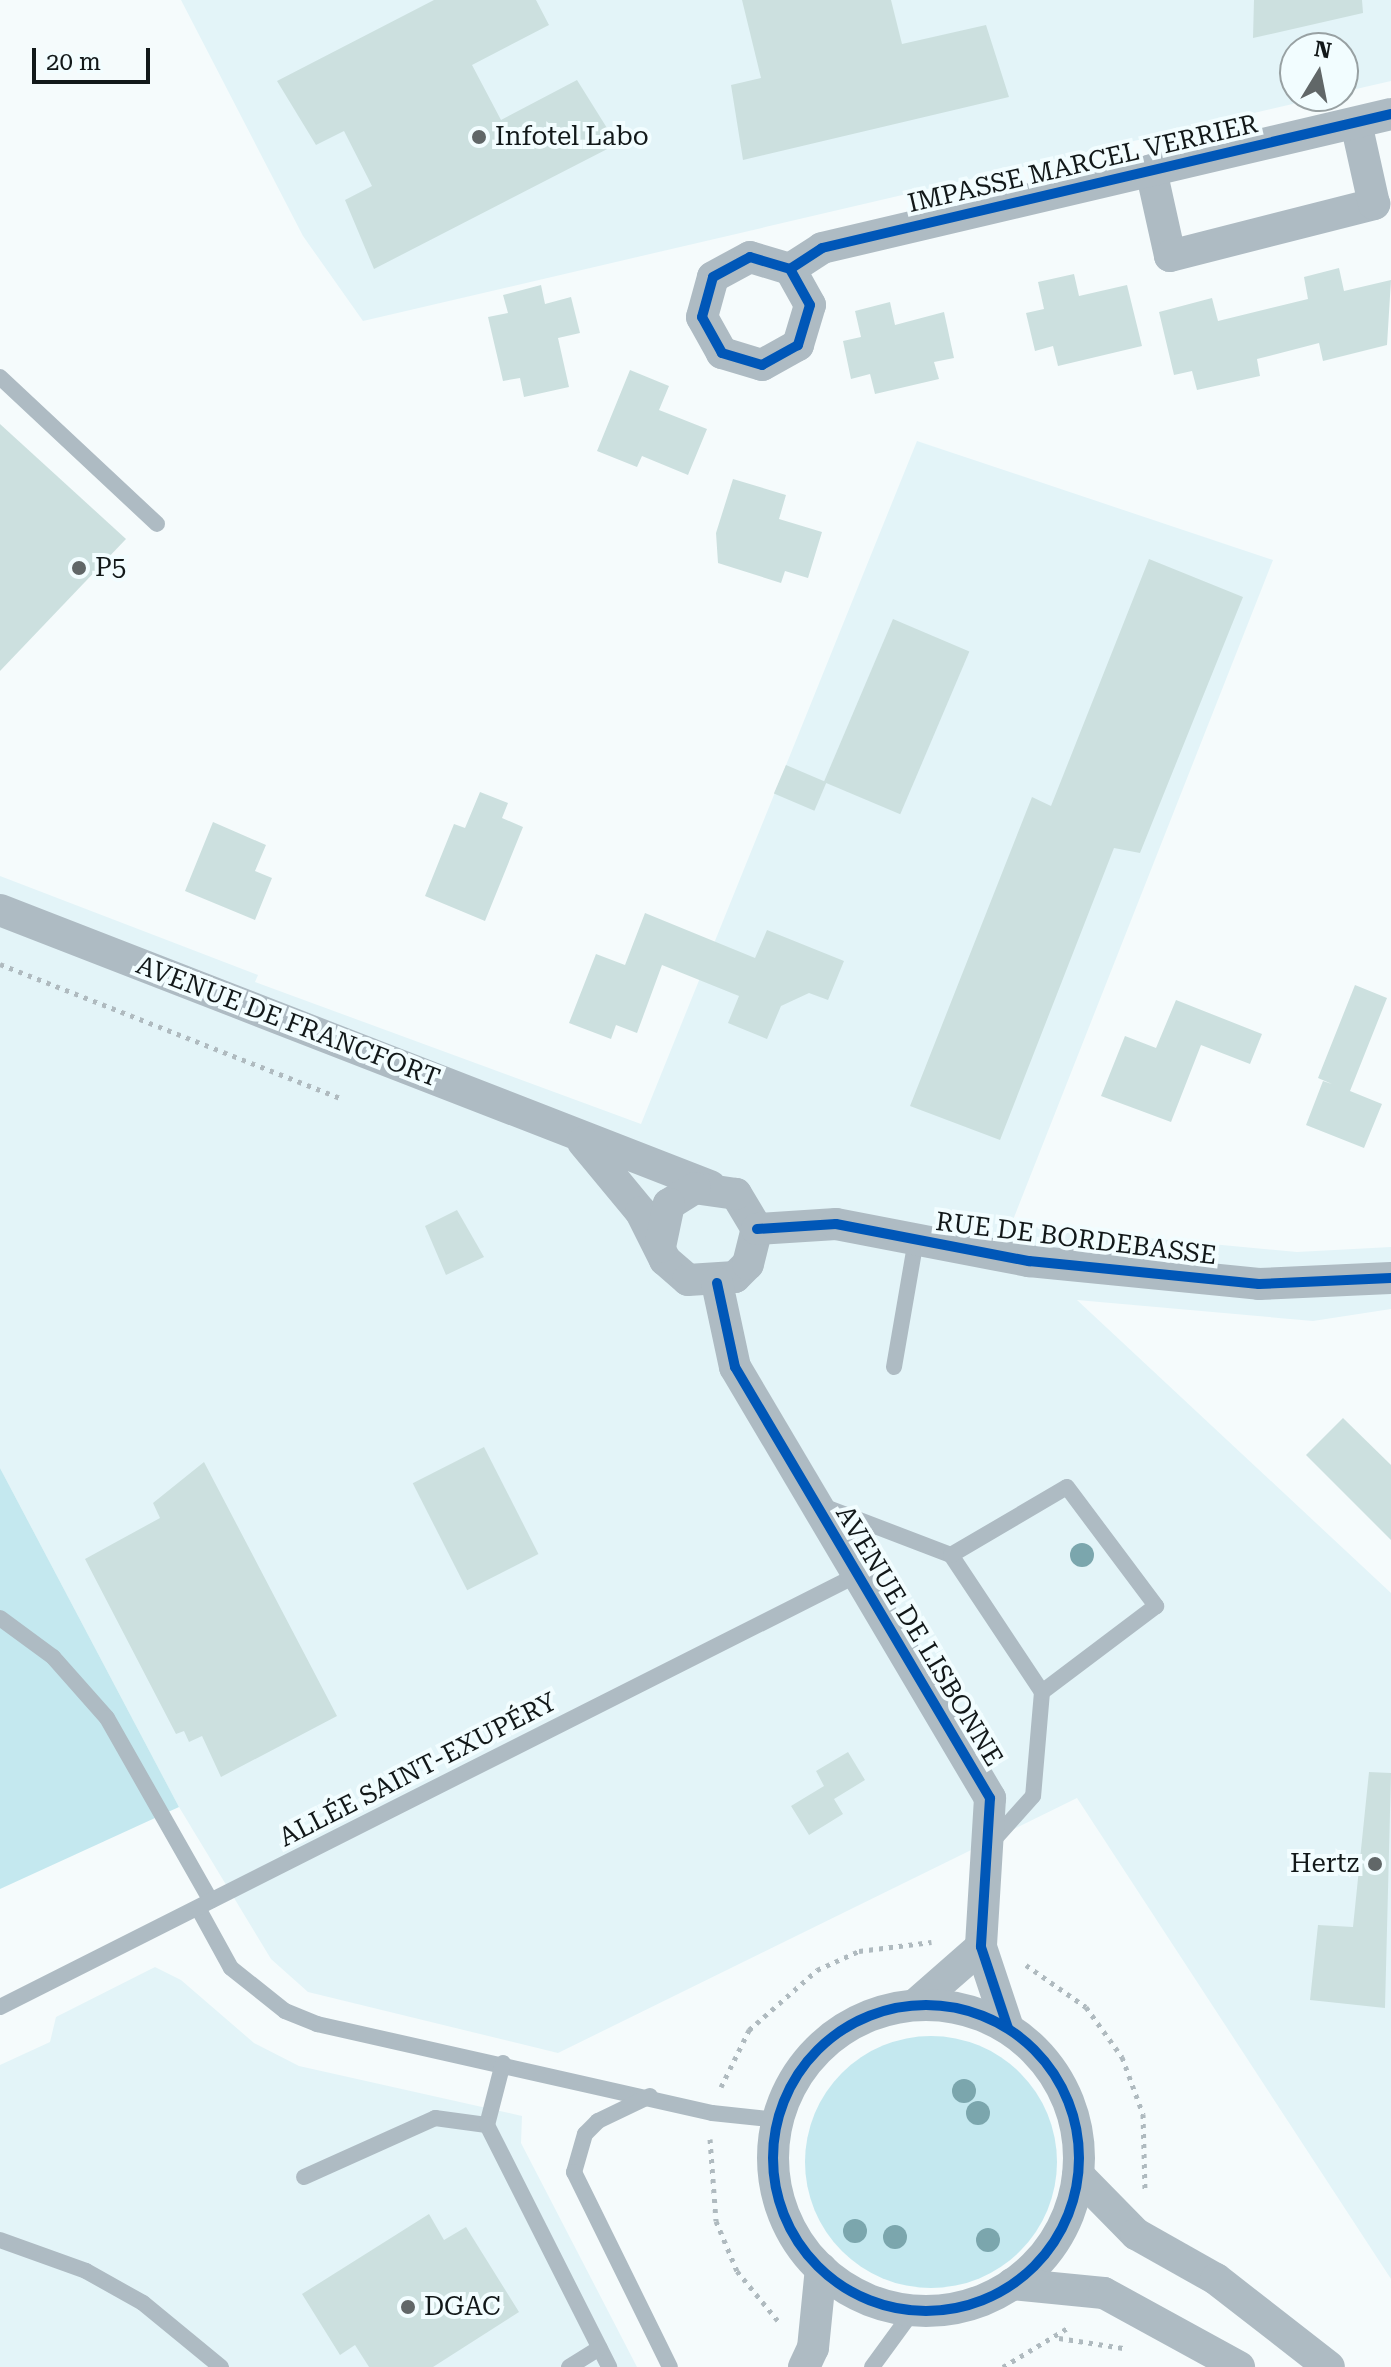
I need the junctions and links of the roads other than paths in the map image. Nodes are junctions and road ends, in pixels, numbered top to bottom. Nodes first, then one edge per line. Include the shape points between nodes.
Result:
1 (1391, 114) edge
2 (1356, 123) junction
3 (1151, 170) junction
4 (790, 269) dead end
5 (0, 377) edge
6 (157, 524) dead end
7 (0, 910) edge
8 (576, 1135) junction
9 (710, 1186) junction
10 (757, 1229) junction
11 (916, 1240) junction
12 (660, 1247) junction
13 (1391, 1278) edge
14 (717, 1283) junction
15 (894, 1367) dead end
16 (815, 1503) junction
17 (951, 1555) junction
18 (857, 1575) junction
19 (0, 1618) edge
20 (1042, 1692) junction
21 (987, 1848) junction
22 (205, 1905) junction
23 (981, 1947) junction
24 (916, 2004) junction
25 (0, 2007) edge
26 (1008, 2028) junction
27 (503, 2063) junction
28 (655, 2095) junction
29 (777, 2120) junction
30 (487, 2125) junction
31 (1078, 2175) junction
32 (304, 2177) dead end
33 (0, 2240) edge
34 (821, 2268) junction
35 (1012, 2284) junction
36 (913, 2311) junction
37 (599, 2348) junction
38 (809, 2358) edge
39 (221, 2367) edge
40 (569, 2367) edge
41 (609, 2367) edge
42 (670, 2367) edge
43 (872, 2367) edge
44 (1239, 2367) edge
45 (1329, 2367) edge

1 - 2 street, IMPASSE MARCEL VERRIER
2 - 3 street, IMPASSE MARCEL VERRIER
2 - 3 street, IMPASSE MARCEL VERRIER via 1374,204 1170,256
3 - 4 street, IMPASSE MARCEL VERRIER via 822,248
5 - 6 lane
7 - 8 street, AVENUE DE FRANCFORT
8 - 9 street, AVENUE DE FRANCFORT
8 - 12 street, AVENUE DE FRANCFORT via 612,1172
9 - 10 street via 746,1203
9 - 12 street via 669,1204
10 - 11 street, RUE DE BORDEBASSE via 836,1224
10 - 14 street via 748,1264
11 - 13 street, RUE DE BORDEBASSE via 1029,1261 1259,1284
11 - 15 lane
12 - 14 street via 688,1280
14 - 16 street, AVENUE DE LISBONNE via 735,1367
16 - 17 lane
16 - 18 street, AVENUE DE LISBONNE
17 - 20 lane
17 - 20 lane via 1067,1487 1156,1606
18 - 21 street, AVENUE DE LISBONNE via 990,1798
18 - 22 lane, ALLÉE SAINT-EXUPÉRY
19 - 22 lane via 53,1657 107,1718
20 - 21 lane via 1033,1796
21 - 23 street, AVENUE DE LISBONNE
22 - 25 lane, ALLÉE SAINT-EXUPÉRY
22 - 27 lane via 231,1968 285,2011
23 - 24 street
23 - 26 street, AVENUE DE LISBONNE
24 - 26 street via 964,2009
24 - 29 street via 869,2015 827,2040 796,2076
26 - 31 street via 1044,2059 1068,2099
27 - 28 lane
27 - 30 lane
28 - 29 lane via 712,2113
28 - 42 lane via 598,2121 585,2134 574,2172
29 - 34 street via 772,2166 781,2211
30 - 32 lane via 435,2118
30 - 37 lane
31 - 35 street via 1061,2232
31 - 45 street via 1136,2234 1216,2279
33 - 39 lane via 86,2271 143,2303
34 - 36 street via 873,2302
34 - 38 street
35 - 36 street via 958,2308
35 - 44 street via 1104,2293
36 - 43 lane
37 - 40 lane
37 - 41 lane

